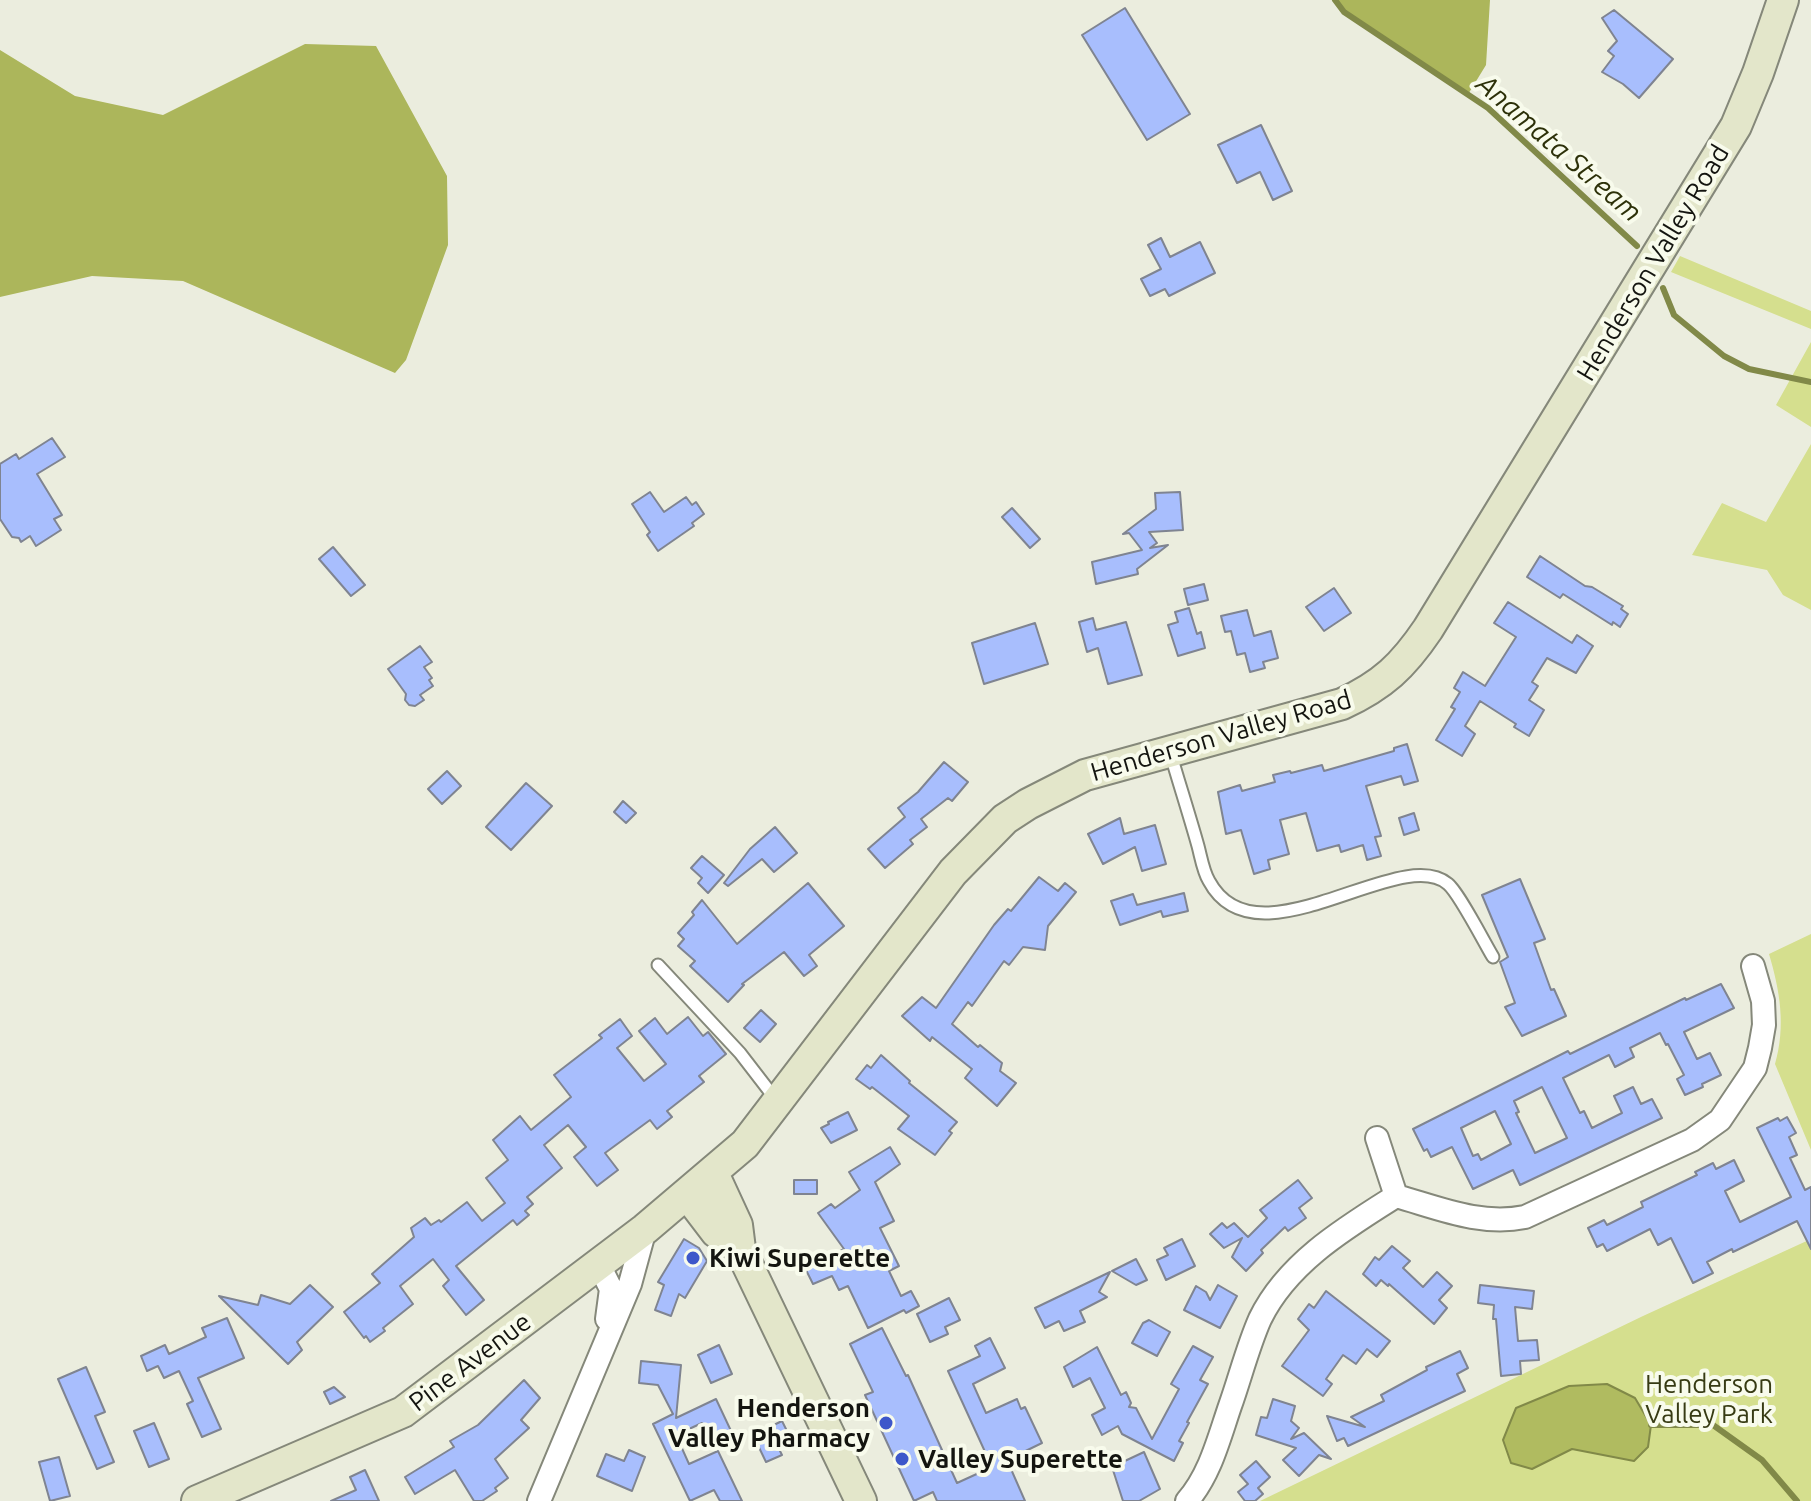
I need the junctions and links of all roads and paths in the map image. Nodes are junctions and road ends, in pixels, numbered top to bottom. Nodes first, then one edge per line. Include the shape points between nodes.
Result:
1 (1783, 0) edge
2 (1170, 752) junction
3 (1493, 957) dead end
4 (658, 965) dead end
5 (1753, 966) dead end
6 (777, 1101) junction
7 (1377, 1138) dead end
8 (713, 1173) junction
9 (687, 1194) junction
10 (1396, 1196) junction
11 (645, 1229) junction
12 (740, 1249) junction
13 (599, 1265) junction
14 (597, 1359) junction
15 (197, 1501) edge
16 (539, 1501) edge
17 (861, 1501) edge
18 (1187, 1501) edge

1 - 2 street, Henderson Valley Road via 1736,126 1410,657 1387,679 1342,704
2 - 3 lane via 1208,881 1223,899 1249,913 1267,914 1403,878 1433,877 1449,884
2 - 6 street, Henderson Valley Road via 1085,775 1005,819 953,872
4 - 6 lane
5 - 10 street via 1764,1013 1755,1068 1720,1120 1692,1140 1525,1217 1505,1221 1450,1213
6 - 8 street, Henderson Valley Road via 745,1144
7 - 10 street
8 - 9 street, Pine Avenue
8 - 12 street via 737,1225
9 - 11 street, Pine Avenue
9 - 12 street via 716,1232
10 - 18 street via 1321,1247 1280,1286 1260,1319 1204,1475
11 - 13 street, Pine Avenue
11 - 14 street via 630,1284
12 - 17 street
13 - 14 street via 611,1289
13 - 15 street, Pine Avenue via 403,1412
14 - 16 street

